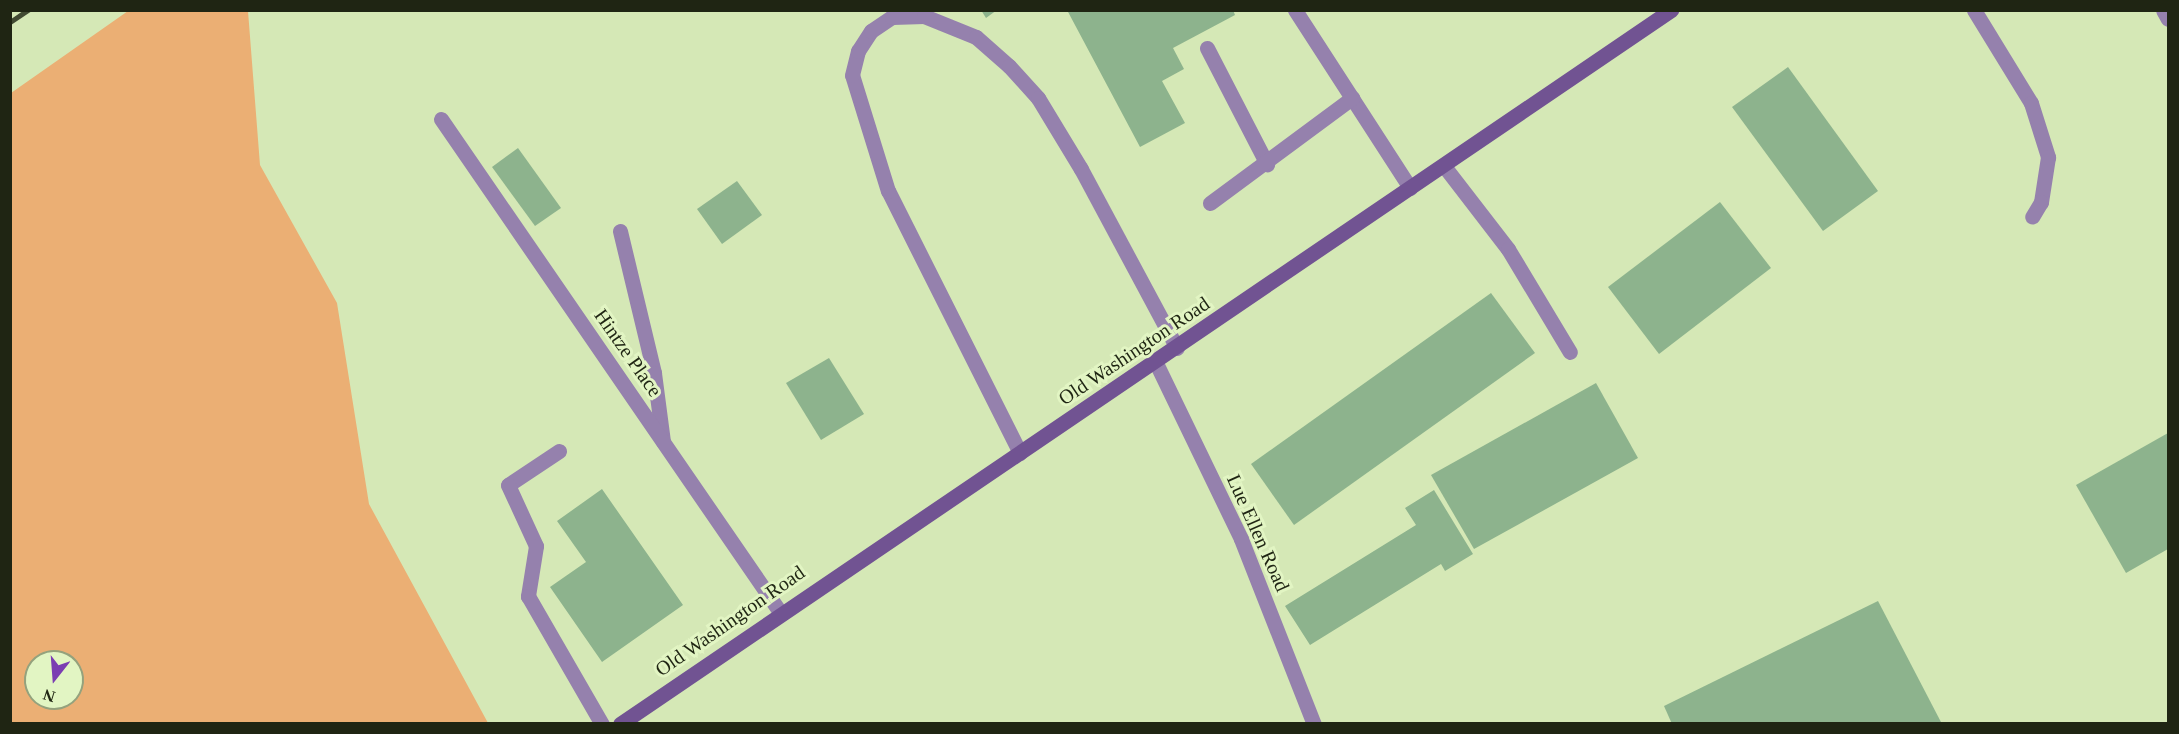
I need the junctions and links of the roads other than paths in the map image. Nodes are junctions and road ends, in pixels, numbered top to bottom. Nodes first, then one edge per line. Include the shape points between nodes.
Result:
1 (1295, 10) edge
2 (1671, 10) edge
3 (1974, 10) edge
4 (2163, 10) edge
5 (2169, 19) edge
6 (1207, 48) dead end
7 (1352, 98) junction
8 (441, 119) dead end
9 (1268, 164) junction
10 (1444, 166) junction
11 (1410, 188) junction
12 (1210, 203) dead end
13 (2032, 217) dead end
14 (620, 231) dead end
15 (1177, 348) junction
16 (1570, 352) dead end
17 (1155, 363) junction
18 (663, 441) junction
19 (559, 451) dead end
20 (1020, 453) junction
21 (780, 612) junction
22 (602, 723) edge
23 (620, 723) edge
24 (1314, 723) edge

1 - 7 street
2 - 10 main road, Old Washington Road
3 - 13 street via 2031,103 2048,157 2041,202
4 - 5 street
6 - 9 street
7 - 9 street via 1306,129
7 - 11 street
8 - 18 street, Hintze Place
9 - 12 street
10 - 11 main road, Old Washington Road
10 - 16 street via 1508,249
11 - 15 main road, Old Washington Road
14 - 18 street via 654,373
15 - 17 main road, Old Washington Road
15 - 20 street via 1082,169 1038,98 1009,66 976,37 924,16 892,17 871,31 858,51 852,75 888,191
17 - 20 main road, Old Washington Road
17 - 24 street, Lue Ellen Road via 1241,539
18 - 21 street, Hintze Place
19 - 22 street via 508,484 536,546 528,596
20 - 21 main road, Old Washington Road
21 - 23 main road, Old Washington Road

